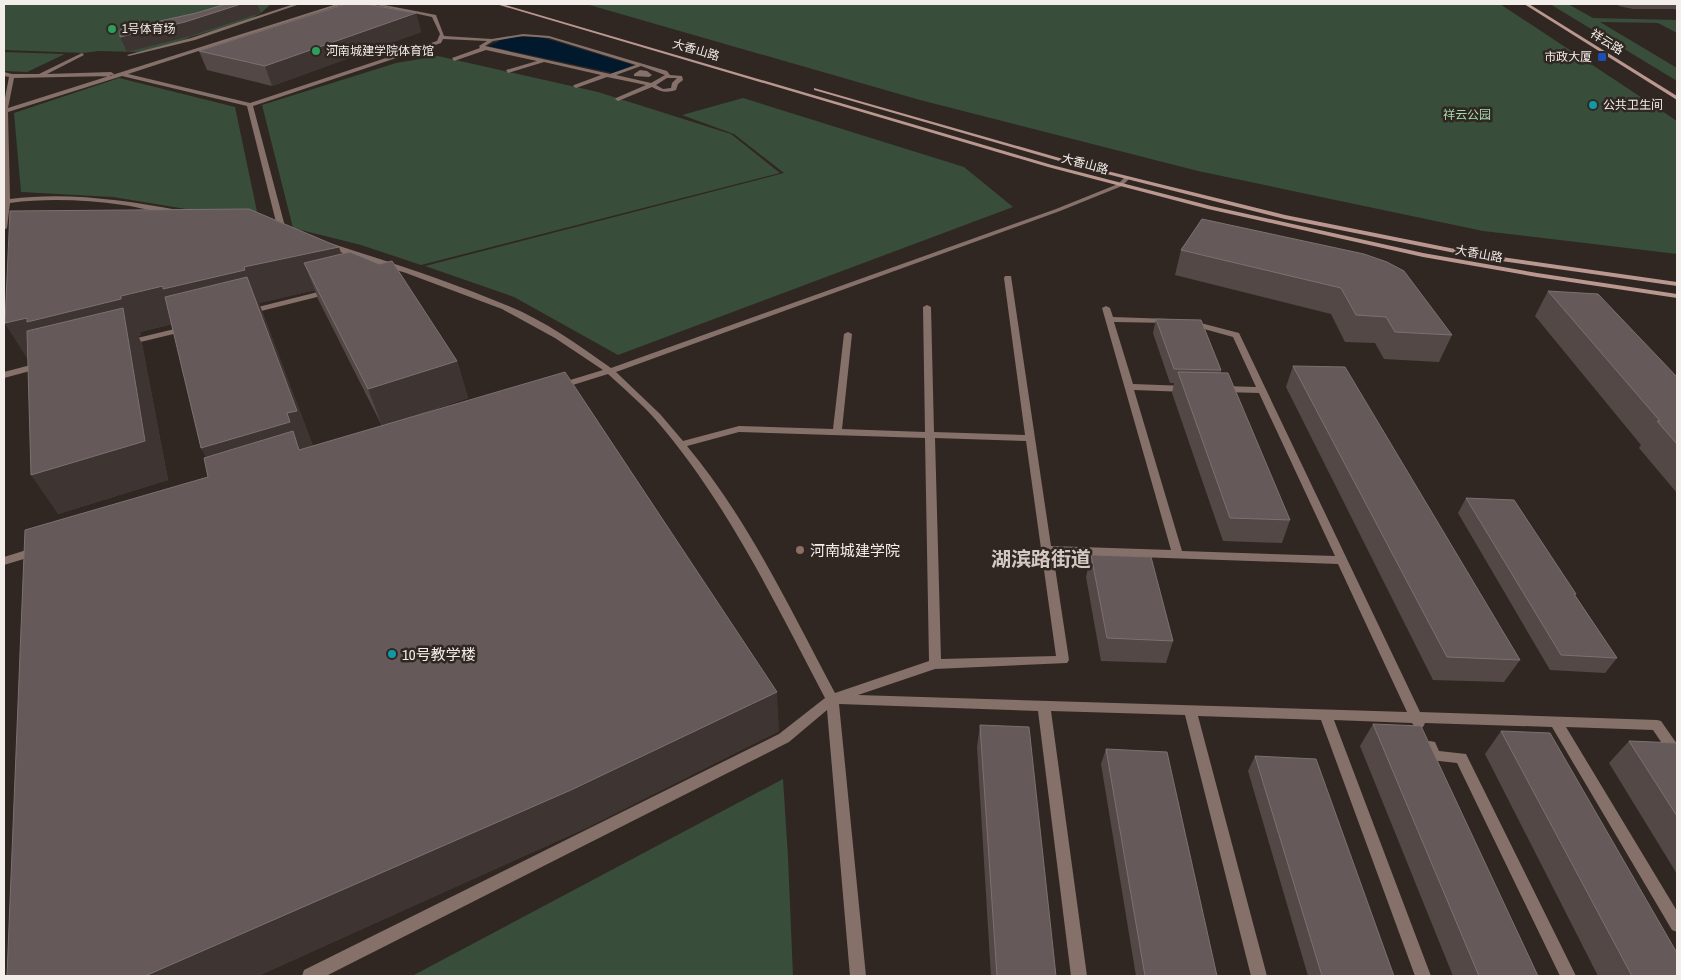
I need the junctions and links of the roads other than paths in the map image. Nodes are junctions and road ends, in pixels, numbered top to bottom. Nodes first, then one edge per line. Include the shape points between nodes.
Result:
1 (298, 4) edge
2 (341, 4) edge
3 (374, 4) edge
4 (498, 4) edge
5 (521, 4) edge
6 (1526, 4) edge
7 (441, 37) junction
8 (476, 39) junction
9 (492, 40) junction
10 (483, 47) junction
11 (82, 54) dead end
12 (129, 55) edge
13 (454, 59) dead end
14 (544, 60) junction
15 (640, 65) junction
16 (656, 69) junction
17 (627, 70) junction
18 (508, 71) dead end
19 (4, 74) edge
20 (122, 74) junction
21 (638, 74) junction
22 (647, 74) junction
23 (39, 75) junction
24 (610, 75) junction
25 (12, 76) junction
26 (664, 77) junction
27 (628, 79) junction
28 (652, 85) junction
29 (576, 86) dead end
30 (1675, 95) edge
31 (618, 99) dead end
32 (250, 105) junction
33 (4, 111) edge
34 (5, 161) edge
35 (1128, 178) junction
36 (1120, 185) junction
37 (5, 202) edge
38 (185, 213) edge
39 (4, 228) edge
40 (294, 236) edge
41 (320, 243) edge
42 (409, 271) junction
43 (390, 276) edge
44 (1008, 278) dead end
45 (1677, 284) edge
46 (342, 288) edge
47 (1677, 296) edge
48 (927, 307) dead end
49 (1106, 308) dead end
50 (236, 315) edge
51 (1109, 319) junction
52 (197, 325) edge
53 (848, 334) dead end
54 (120, 345) edge
55 (52, 362) edge
56 (610, 371) junction
57 (4, 375) edge
58 (1129, 387) junction
59 (554, 388) edge
60 (1196, 389) edge
61 (1215, 389) edge
62 (1262, 390) junction
63 (837, 432) junction
64 (930, 435) junction
65 (1030, 438) junction
66 (681, 444) junction
67 (42, 549) edge
68 (1047, 550) junction
69 (1178, 555) junction
70 (1342, 560) junction
71 (4, 561) edge
72 (935, 664) junction
73 (832, 699) junction
74 (1044, 706) junction
75 (1190, 710) junction
76 (1325, 714) junction
77 (1416, 718) junction
78 (1556, 722) junction
79 (1677, 754) edge
80 (1677, 926) edge
81 (310, 976) edge
82 (858, 976) edge
83 (1079, 976) edge
84 (1259, 976) edge
85 (1423, 976) edge
86 (1568, 976) edge

1 - 12 street via 177,45
2 - 20 street
3 - 7 street via 434,16
4 - 36 main road, 大香山路
5 - 35 main road, 大香山路
6 - 30 main road, 祥云路
7 - 8 street
7 - 32 street via 439,42
8 - 9 street
8 - 10 street via 472,43
9 - 10 street
9 - 15 street via 523,35 549,37
10 - 13 street
10 - 14 street
11 - 23 street
14 - 18 street
14 - 24 street
15 - 16 street
15 - 17 street
16 - 22 street
16 - 26 street via 665,72
17 - 21 street
17 - 24 street
19 - 25 street
20 - 23 street
20 - 32 street
20 - 33 street
21 - 22 street
21 - 27 street
22 - 26 street
23 - 25 street
24 - 27 street
24 - 29 street
25 - 33 street
26 - 28 street
26 - 28 street via 680,77 674,89 662,91
27 - 28 street
28 - 31 street
32 - 40 street via 279,233
33 - 34 street
34 - 37 street
35 - 36 street
35 - 45 main road, 大香山路 via 1285,217 1426,246 1533,265
36 - 47 main road, 大香山路 via 1423,255
36 - 56 street
37 - 38 street via 54,196
37 - 39 street
41 - 42 street
42 - 43 street
42 - 56 street via 505,307 558,336
44 - 65 street
46 - 50 street
48 - 64 street
49 - 51 street
51 - 58 street
51 - 62 street via 1194,322 1236,335
52 - 54 street
53 - 63 street
55 - 57 street
56 - 59 street
56 - 66 street
58 - 60 street
58 - 69 street
61 - 62 street
62 - 70 street
63 - 64 street
63 - 66 street via 739,429
64 - 65 street
64 - 72 street
65 - 68 street
66 - 73 street via 756,556
67 - 71 street
68 - 69 street
68 - 72 street via 1063,660
69 - 70 street
70 - 77 street
72 - 73 street
73 - 74 street
73 - 81 street via 784,738
73 - 82 street
74 - 75 street
74 - 83 street
75 - 76 street
75 - 84 street
76 - 77 street
76 - 85 street
77 - 78 street
77 - 86 street via 1435,756 1461,758
78 - 79 street via 1657,725
78 - 80 street

